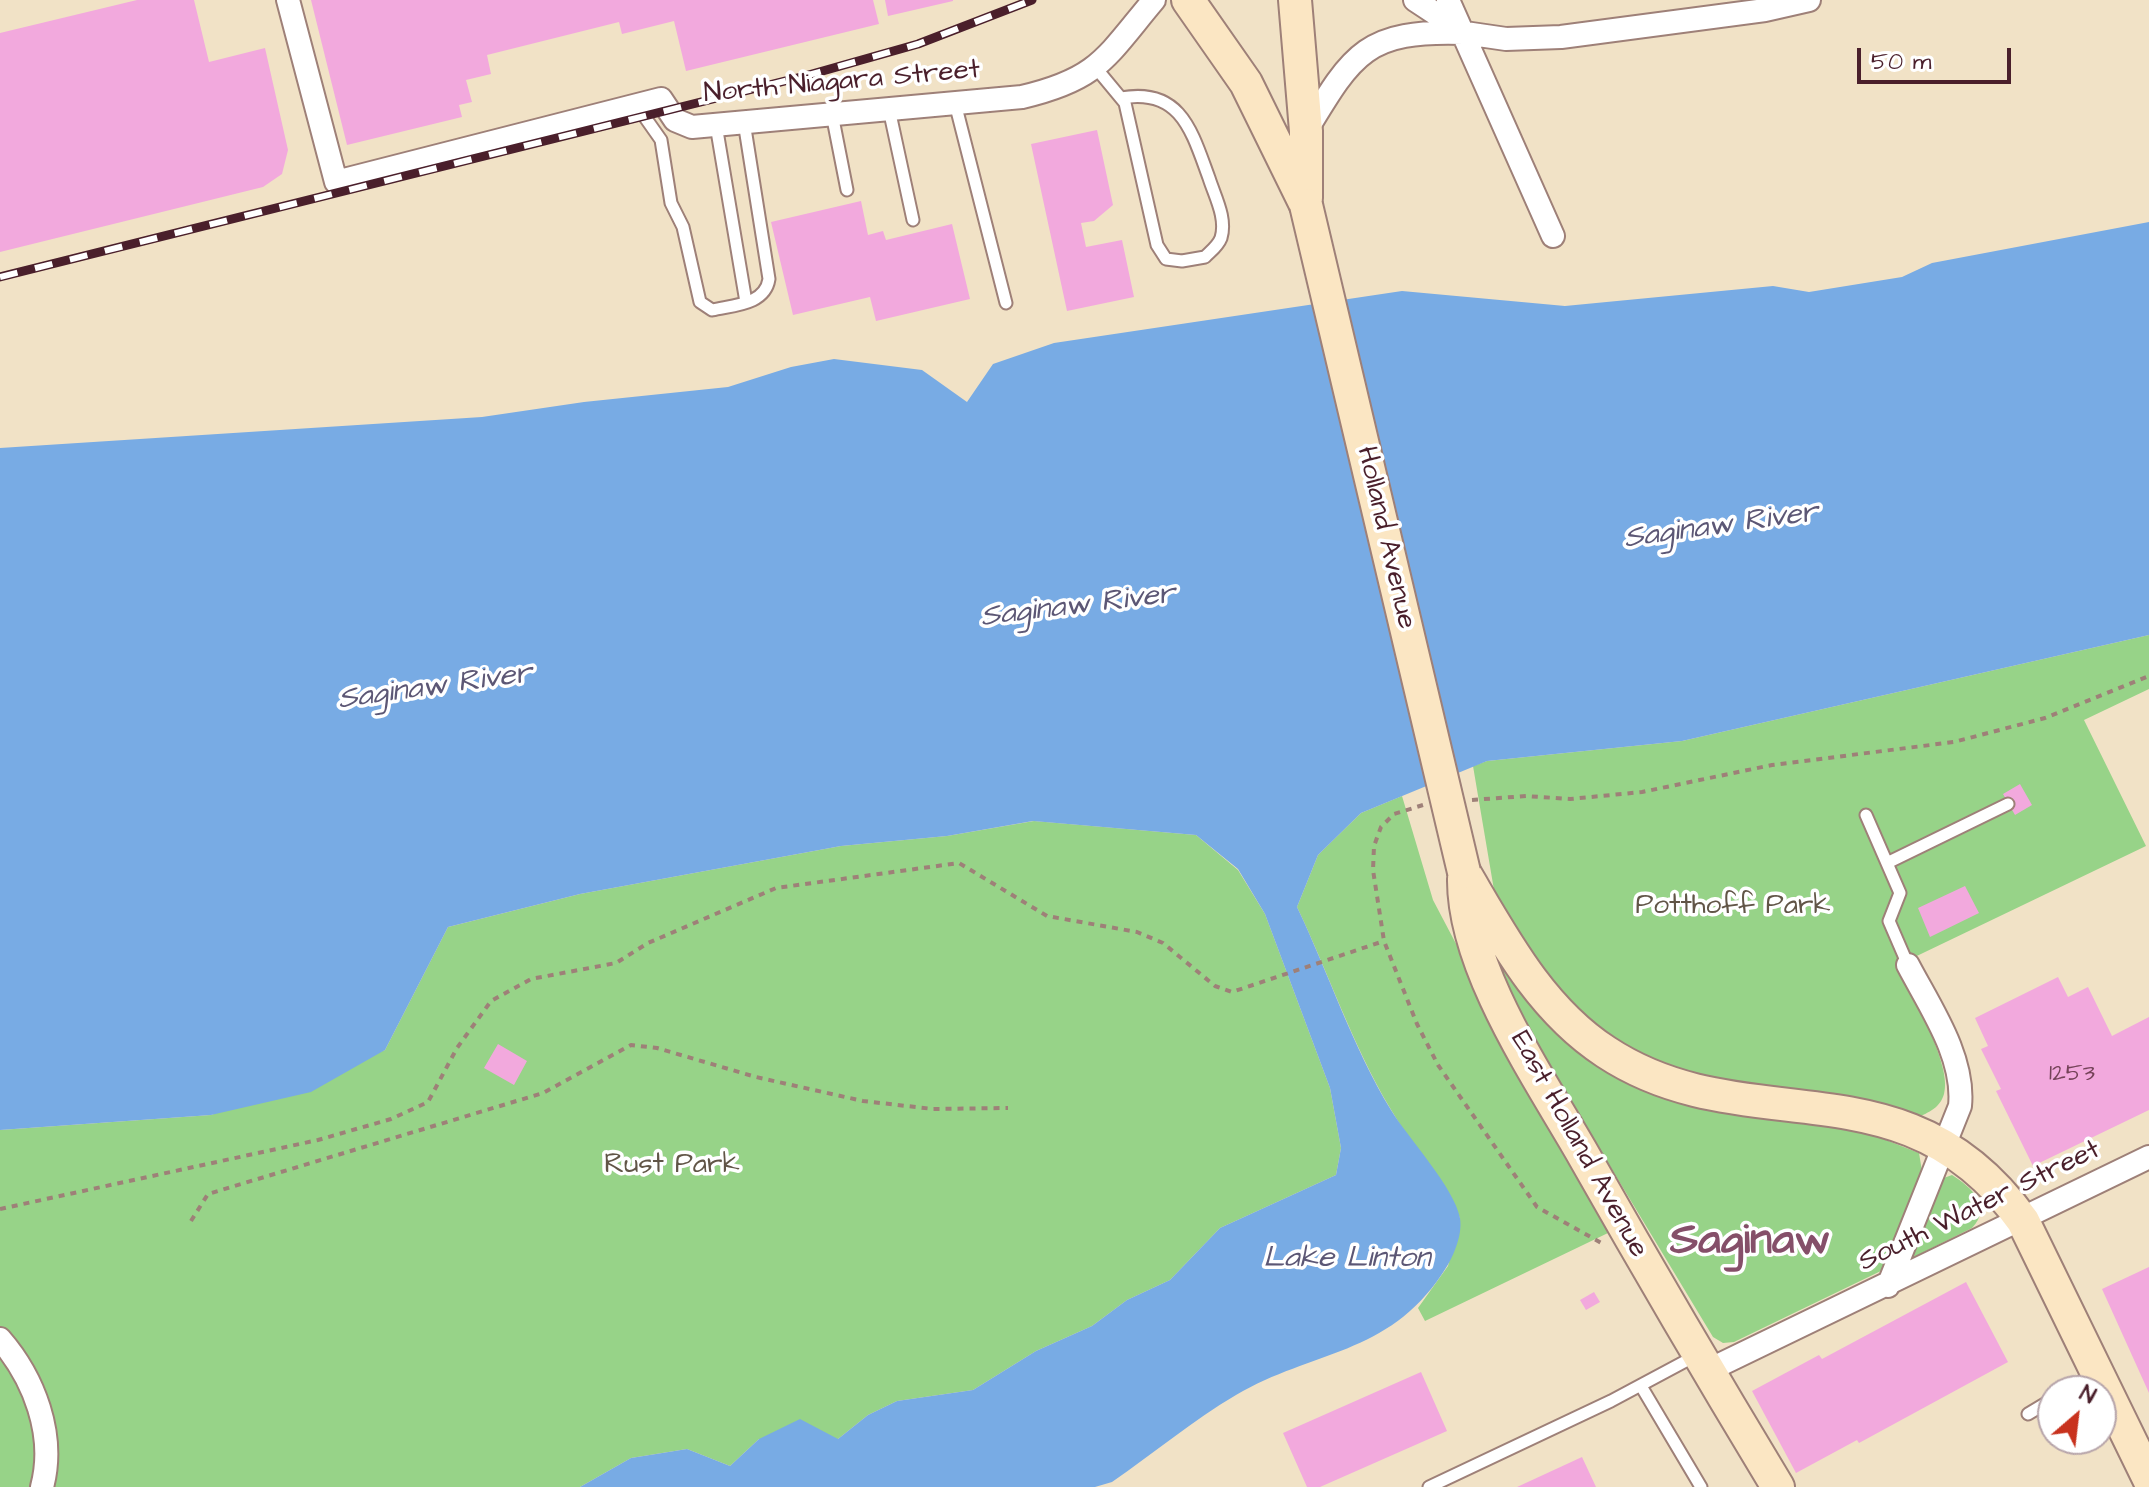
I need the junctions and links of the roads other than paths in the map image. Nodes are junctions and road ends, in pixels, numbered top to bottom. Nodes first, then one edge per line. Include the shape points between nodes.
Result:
1 (288, 0) edge
2 (1154, 0) edge
3 (1188, 0) edge
4 (1295, 0) edge
5 (1415, 0) edge
6 (1448, 0) edge
7 (1809, 0) edge
8 (1465, 33) junction
9 (1096, 68) junction
10 (1121, 98) junction
11 (955, 103) junction
12 (637, 106) junction
13 (889, 109) junction
14 (832, 114) junction
15 (744, 122) junction
16 (716, 125) junction
17 (1306, 131) junction
18 (847, 190) dead end
19 (1306, 205) junction
20 (913, 220) dead end
21 (1553, 236) dead end
22 (746, 302) junction
23 (1006, 303) dead end
24 (2008, 804) dead end
25 (1866, 815) dead end
26 (1887, 863) junction
27 (1464, 872) junction
28 (1908, 965) joint
29 (1945, 1145) junction
30 (2149, 1157) edge
31 (2023, 1221) junction
32 (1888, 1286) junction
33 (3, 1349) edge
34 (1703, 1363) junction
35 (2097, 1372) junction
36 (2092, 1375) edge
37 (1641, 1386) junction
38 (2037, 1409) edge
39 (2028, 1414) dead end
40 (2149, 1479) edge
41 (42, 1487) edge
42 (1429, 1487) edge
43 (1701, 1487) edge
44 (1778, 1487) edge

1 - 12 street, North Niagara Street via 336,182
2 - 9 street, North Niagara Street
3 - 19 main road via 1246,83
4 - 17 main road
5 - 8 street
6 - 8 street
7 - 8 street via 1561,37 1506,39
8 - 17 street via 1393,37 1367,48 1340,75
8 - 21 street
9 - 10 lane
9 - 11 street, North Niagara Street via 1045,92
10 - 10 lane via 1157,245 1166,259 1205,257 1221,237 1222,216 1189,124 1175,109 1144,94
11 - 13 street, North Niagara Street
11 - 23 lane
12 - 16 street, North Niagara Street via 661,99 675,120 692,127
12 - 22 lane via 661,140 671,203 683,227 700,302 712,310
13 - 14 street, North Niagara Street
13 - 20 lane
14 - 15 street, North Niagara Street
14 - 18 lane
15 - 16 street, North Niagara Street
15 - 22 lane via 769,279 762,295
16 - 22 lane
17 - 19 main road
19 - 27 main road, Holland Avenue, bridge
24 - 26 lane
25 - 26 lane
26 - 28 lane via 1900,893 1889,921
27 - 29 main road via 1513,955 1561,1017 1607,1053 1654,1077 1713,1095 1881,1119
27 - 34 main road, East Holland Avenue via 1464,905 1474,946 1511,1028
28 - 29 street via 1955,1059 1961,1083 1960,1106
29 - 31 main road via 2001,1191
29 - 32 street
30 - 31 street, South Water Street
31 - 32 street, South Water Street
31 - 35 main road
32 - 34 street, South Water Street
33 - 41 street via 36,1393 45,1436
34 - 37 lane
34 - 44 main road, East Holland Avenue
35 - 36 lane
35 - 40 main road
37 - 42 lane
37 - 43 lane
38 - 39 lane

